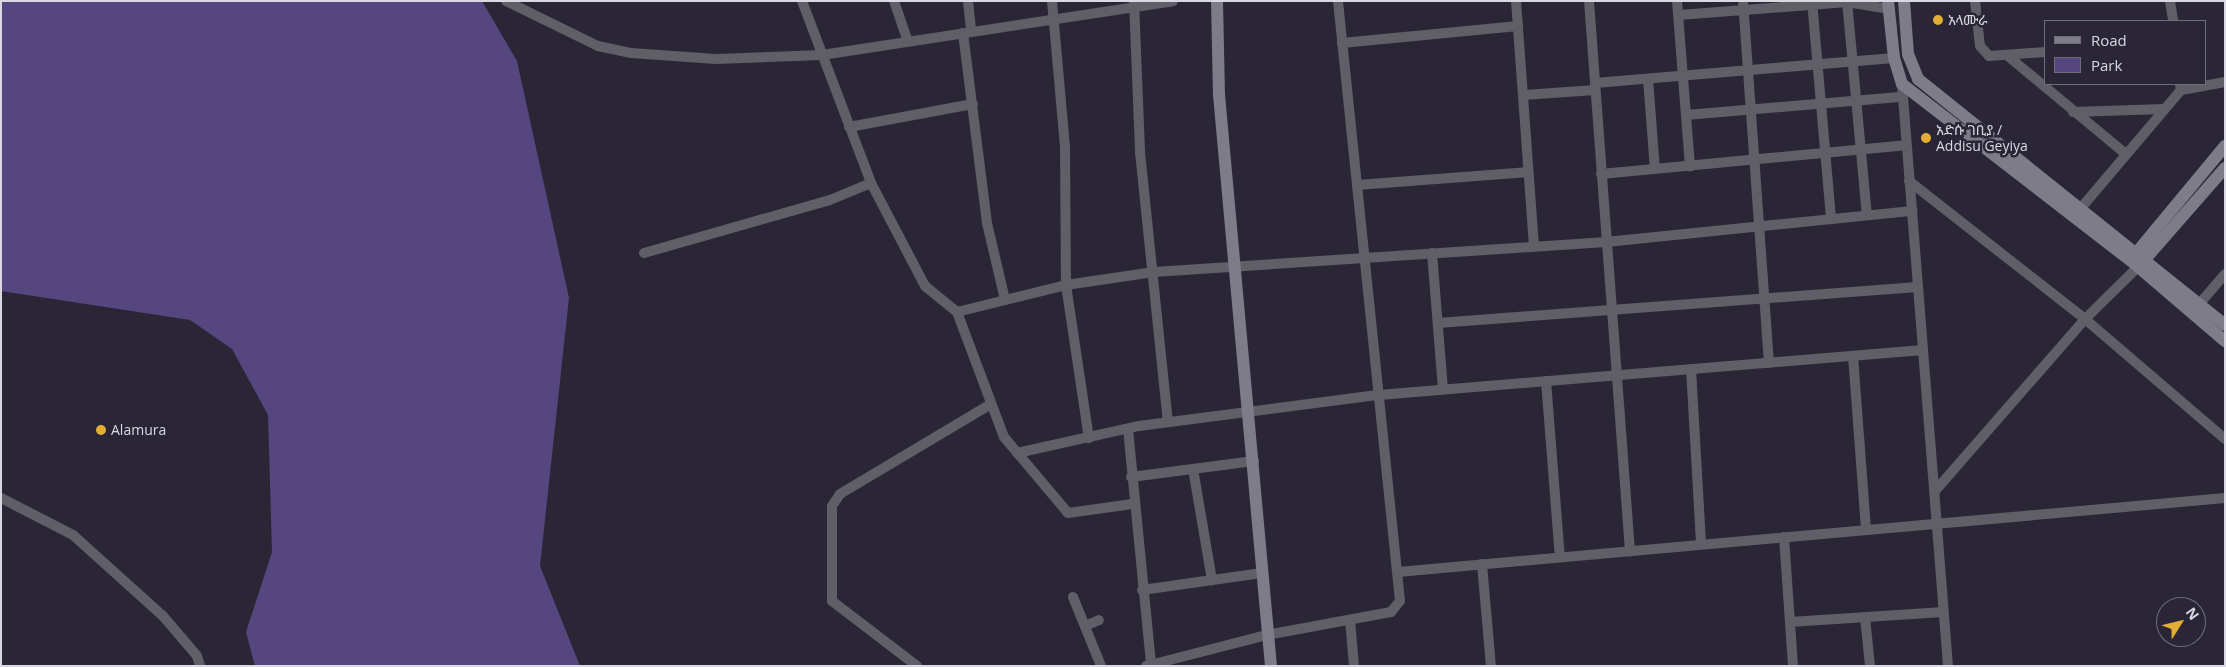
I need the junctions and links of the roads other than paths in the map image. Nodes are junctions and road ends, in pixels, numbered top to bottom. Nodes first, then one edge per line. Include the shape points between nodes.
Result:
1 (506, 1) edge
2 (802, 1) edge
3 (894, 1) edge
4 (968, 1) edge
5 (1052, 1) edge
6 (1173, 1) edge
7 (1217, 1) edge
8 (1338, 1) edge
9 (1516, 1) edge
10 (1589, 1) edge
11 (1678, 1) edge
12 (1904, 1) edge
13 (1975, 1) edge
14 (2170, 1) edge
15 (1847, 2) edge
16 (1812, 3) edge
17 (1134, 4) edge
18 (1889, 5) edge
19 (1743, 6) edge
20 (1679, 15) junction
21 (1054, 19) junction
22 (2173, 20) edge
23 (1518, 26) junction
24 (967, 33) junction
25 (908, 42) junction
26 (1342, 43) junction
27 (2044, 52) edge
28 (822, 55) junction
29 (2009, 57) junction
30 (1894, 58) junction
31 (1853, 63) junction
32 (1817, 66) junction
33 (1750, 71) junction
34 (1683, 76) junction
35 (1648, 79) junction
36 (2225, 82) edge
37 (2206, 84) edge
38 (2199, 85) edge
39 (1595, 86) junction
40 (2181, 87) edge
41 (1902, 91) junction
42 (1523, 95) junction
43 (1857, 102) junction
44 (973, 104) junction
45 (1821, 105) junction
46 (2164, 109) junction
47 (1752, 110) junction
48 (2073, 112) junction
49 (1686, 115) junction
50 (849, 126) junction
51 (1906, 145) junction
52 (2225, 146) edge
53 (1861, 149) junction
54 (1825, 153) junction
55 (2126, 154) junction
56 (1755, 160) junction
57 (1690, 166) junction
58 (2225, 168) edge
59 (1655, 169) junction
60 (1529, 172) junction
61 (1601, 174) junction
62 (1909, 181) junction
63 (871, 183) junction
64 (1357, 185) junction
65 (2081, 208) junction
66 (1912, 211) junction
67 (1867, 215) junction
68 (1831, 219) junction
69 (1758, 226) junction
70 (1606, 242) junction
71 (1534, 246) junction
72 (644, 253) dead end
73 (1432, 253) junction
74 (1365, 255) junction
75 (2138, 260) junction
76 (1234, 267) junction
77 (1154, 272) junction
78 (2225, 274) edge
79 (1066, 285) junction
80 (1918, 287) junction
81 (1764, 297) junction
82 (1004, 300) junction
83 (2196, 308) junction
84 (1612, 309) junction
85 (957, 312) junction
86 (2085, 319) junction
87 (1438, 323) junction
88 (2225, 325) edge
89 (2225, 341) edge
90 (1923, 350) junction
91 (1853, 356) junction
92 (1769, 363) junction
93 (1691, 369) junction
94 (1617, 375) junction
95 (1546, 381) junction
96 (1443, 390) junction
97 (1379, 395) junction
98 (991, 404) junction
99 (1250, 411) junction
100 (1168, 422) junction
101 (1128, 429) junction
102 (1089, 438) junction
103 (2225, 439) edge
104 (1017, 453) junction
105 (1254, 461) junction
106 (1193, 469) junction
107 (1131, 477) junction
108 (1935, 491) junction
109 (1, 498) edge
110 (2225, 498) edge
111 (1132, 504) junction
112 (1938, 526) junction
113 (1866, 530) junction
114 (1784, 537) junction
115 (1702, 544) junction
116 (1630, 551) junction
117 (1560, 557) junction
118 (1482, 564) junction
119 (1398, 572) junction
120 (1262, 573) junction
121 (1212, 580) junction
122 (1142, 590) junction
123 (1073, 597) dead end
124 (1944, 612) junction
125 (1866, 617) junction
126 (1099, 620) dead end
127 (1350, 620) junction
128 (1790, 622) junction
129 (1085, 626) junction
130 (1267, 635) junction
131 (1148, 665) edge
132 (200, 666) edge
133 (917, 666) edge
134 (1101, 666) edge
135 (1271, 666) edge
136 (1354, 666) edge
137 (1491, 666) edge
138 (1793, 666) edge
139 (1870, 666) edge
140 (1948, 666) edge

1 - 28 street via 598,46 631,53 716,59
2 - 28 street
3 - 25 street
4 - 24 street
5 - 21 street
6 - 17 street
7 - 76 main road via 1219,95
8 - 26 street
9 - 23 street
10 - 39 street
11 - 20 street
12 - 65 main road via 1908,54 1918,79
13 - 29 street via 1980,46 1990,56
14 - 22 street
15 - 16 street
15 - 18 street
15 - 31 street
16 - 19 street
16 - 32 street
17 - 21 street
17 - 77 street via 1140,152
18 - 30 main road
19 - 20 street
19 - 33 street
20 - 34 street
21 - 24 street
21 - 79 street via 1065,146
23 - 26 street
23 - 42 street
24 - 25 street
24 - 44 street
25 - 28 street
26 - 64 street
27 - 29 street
28 - 50 street
29 - 48 street
30 - 31 street
30 - 41 main road
31 - 32 street
31 - 43 street
32 - 33 street
32 - 45 street
33 - 34 street
33 - 47 street
34 - 35 street
34 - 49 street
35 - 39 street
35 - 59 street
36 - 37 street
38 - 40 street
39 - 42 street
39 - 61 street
40 - 46 street
41 - 43 street
41 - 51 street
41 - 75 main road
42 - 60 street
43 - 45 street
43 - 53 street
44 - 50 street
44 - 82 street via 988,228
45 - 47 street
45 - 54 street
46 - 48 street
46 - 55 street
47 - 49 street
47 - 56 street
48 - 55 street
49 - 57 street
50 - 63 street
51 - 53 street
51 - 62 street
52 - 75 main road
53 - 54 street
53 - 67 street
54 - 56 street
54 - 68 street
55 - 65 street
56 - 57 street
56 - 69 street
57 - 59 street
58 - 75 main road
59 - 61 street
60 - 64 street
60 - 71 street
61 - 70 street
62 - 66 street
62 - 86 street
63 - 72 street via 830,200
63 - 85 street via 926,286
64 - 74 street
65 - 75 main road
66 - 67 street
66 - 80 street
67 - 68 street
68 - 69 street
69 - 70 street
69 - 81 street
70 - 71 street
70 - 84 street
71 - 73 street
73 - 74 street
73 - 87 street
74 - 76 street
74 - 97 street
75 - 83 main road
75 - 86 street
76 - 77 street
76 - 99 main road
77 - 79 street
77 - 100 street
78 - 83 street
79 - 82 street
79 - 102 street
80 - 81 street
80 - 90 street
81 - 84 street
81 - 92 street
82 - 85 street
83 - 88 main road
83 - 89 main road
84 - 87 street
84 - 94 street
85 - 98 street
86 - 103 street
86 - 108 street
87 - 96 street
90 - 91 street
90 - 108 street
91 - 92 street
91 - 113 street
92 - 93 street
93 - 94 street
93 - 115 street
94 - 95 street
94 - 116 street
95 - 96 street
95 - 117 street
96 - 97 street
97 - 99 street
97 - 119 street
98 - 104 street via 1000,430
98 - 133 street via 840,494 832,506 832,601
99 - 100 street
99 - 105 main road
100 - 101 street
101 - 102 street
101 - 107 street
102 - 104 street
104 - 111 street via 1068,513
105 - 106 street
105 - 120 main road
106 - 107 street
106 - 121 street
107 - 111 street
108 - 112 street
109 - 132 street via 73,535 162,616 197,656
110 - 112 street
111 - 122 street
112 - 113 street
112 - 124 street
113 - 114 street
114 - 115 street
114 - 128 street
115 - 116 street
116 - 117 street
117 - 118 street
118 - 119 street
118 - 137 street
119 - 127 street via 1397,608
120 - 121 street
120 - 130 main road
121 - 122 street
122 - 131 street
123 - 129 street
124 - 125 street
124 - 140 street
125 - 128 street
125 - 139 street
126 - 129 street
127 - 130 street
127 - 136 street
128 - 138 street
129 - 134 street
130 - 131 street
130 - 135 main road

